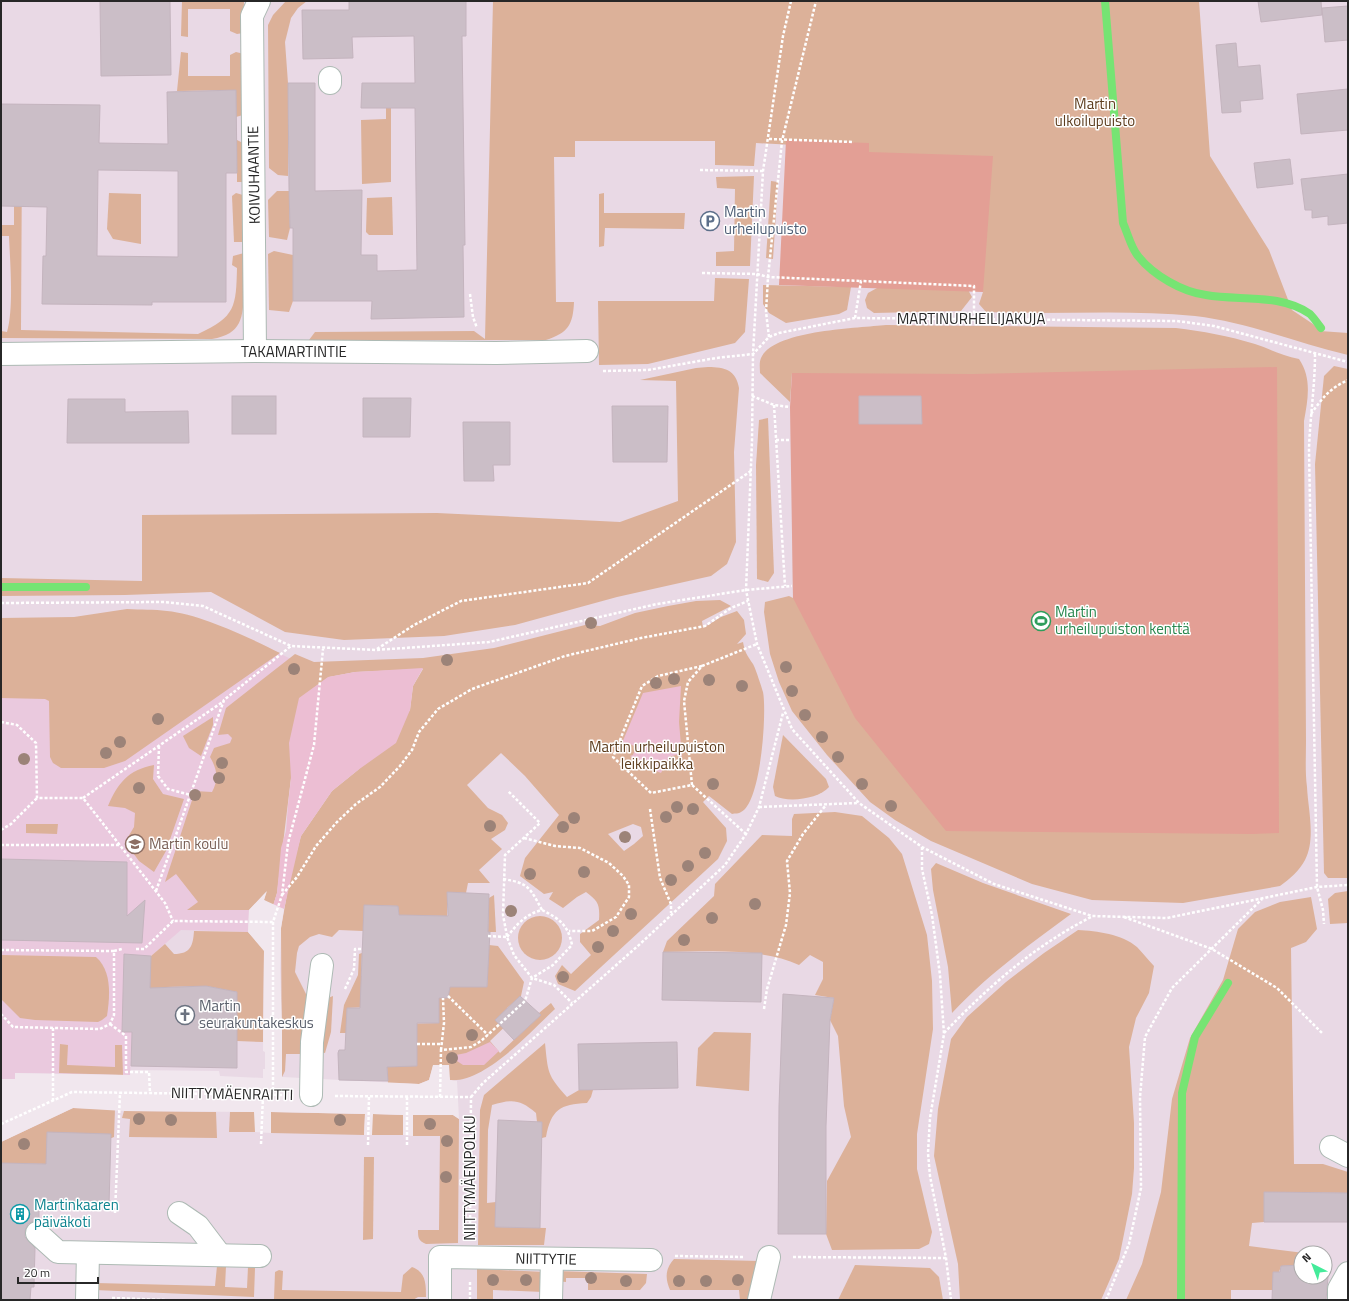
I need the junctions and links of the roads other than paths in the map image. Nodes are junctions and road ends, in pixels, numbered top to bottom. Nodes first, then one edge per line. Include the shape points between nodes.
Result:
1 (259, 1) edge
2 (255, 351) junction
3 (587, 351) dead end
4 (1, 354) edge
5 (322, 965) dead end
6 (311, 1095) road end
7 (179, 1213) dead end
8 (37, 1233) dead end
9 (88, 1253) junction
10 (220, 1255) junction
11 (260, 1256) dead end
12 (769, 1257) road end
13 (552, 1259) junction
14 (651, 1260) road end
15 (1348, 1273) edge
16 (88, 1299) edge
17 (440, 1300) edge
18 (551, 1300) edge
19 (759, 1300) edge
20 (1339, 1300) edge

1 - 2 street, KOIVUHAANTIE via 252,16
2 - 3 street, TAKAMARTINTIE
2 - 4 street, TAKAMARTINTIE
5 - 6 street via 312,1042
7 - 10 street via 198,1226
8 - 9 street via 58,1252
9 - 10 street
9 - 16 street
10 - 11 street
12 - 19 street
13 - 14 street, NIITTYTIE
13 - 17 street, NIITTYTIE via 440,1257
13 - 18 street
15 - 20 street via 1339,1289

